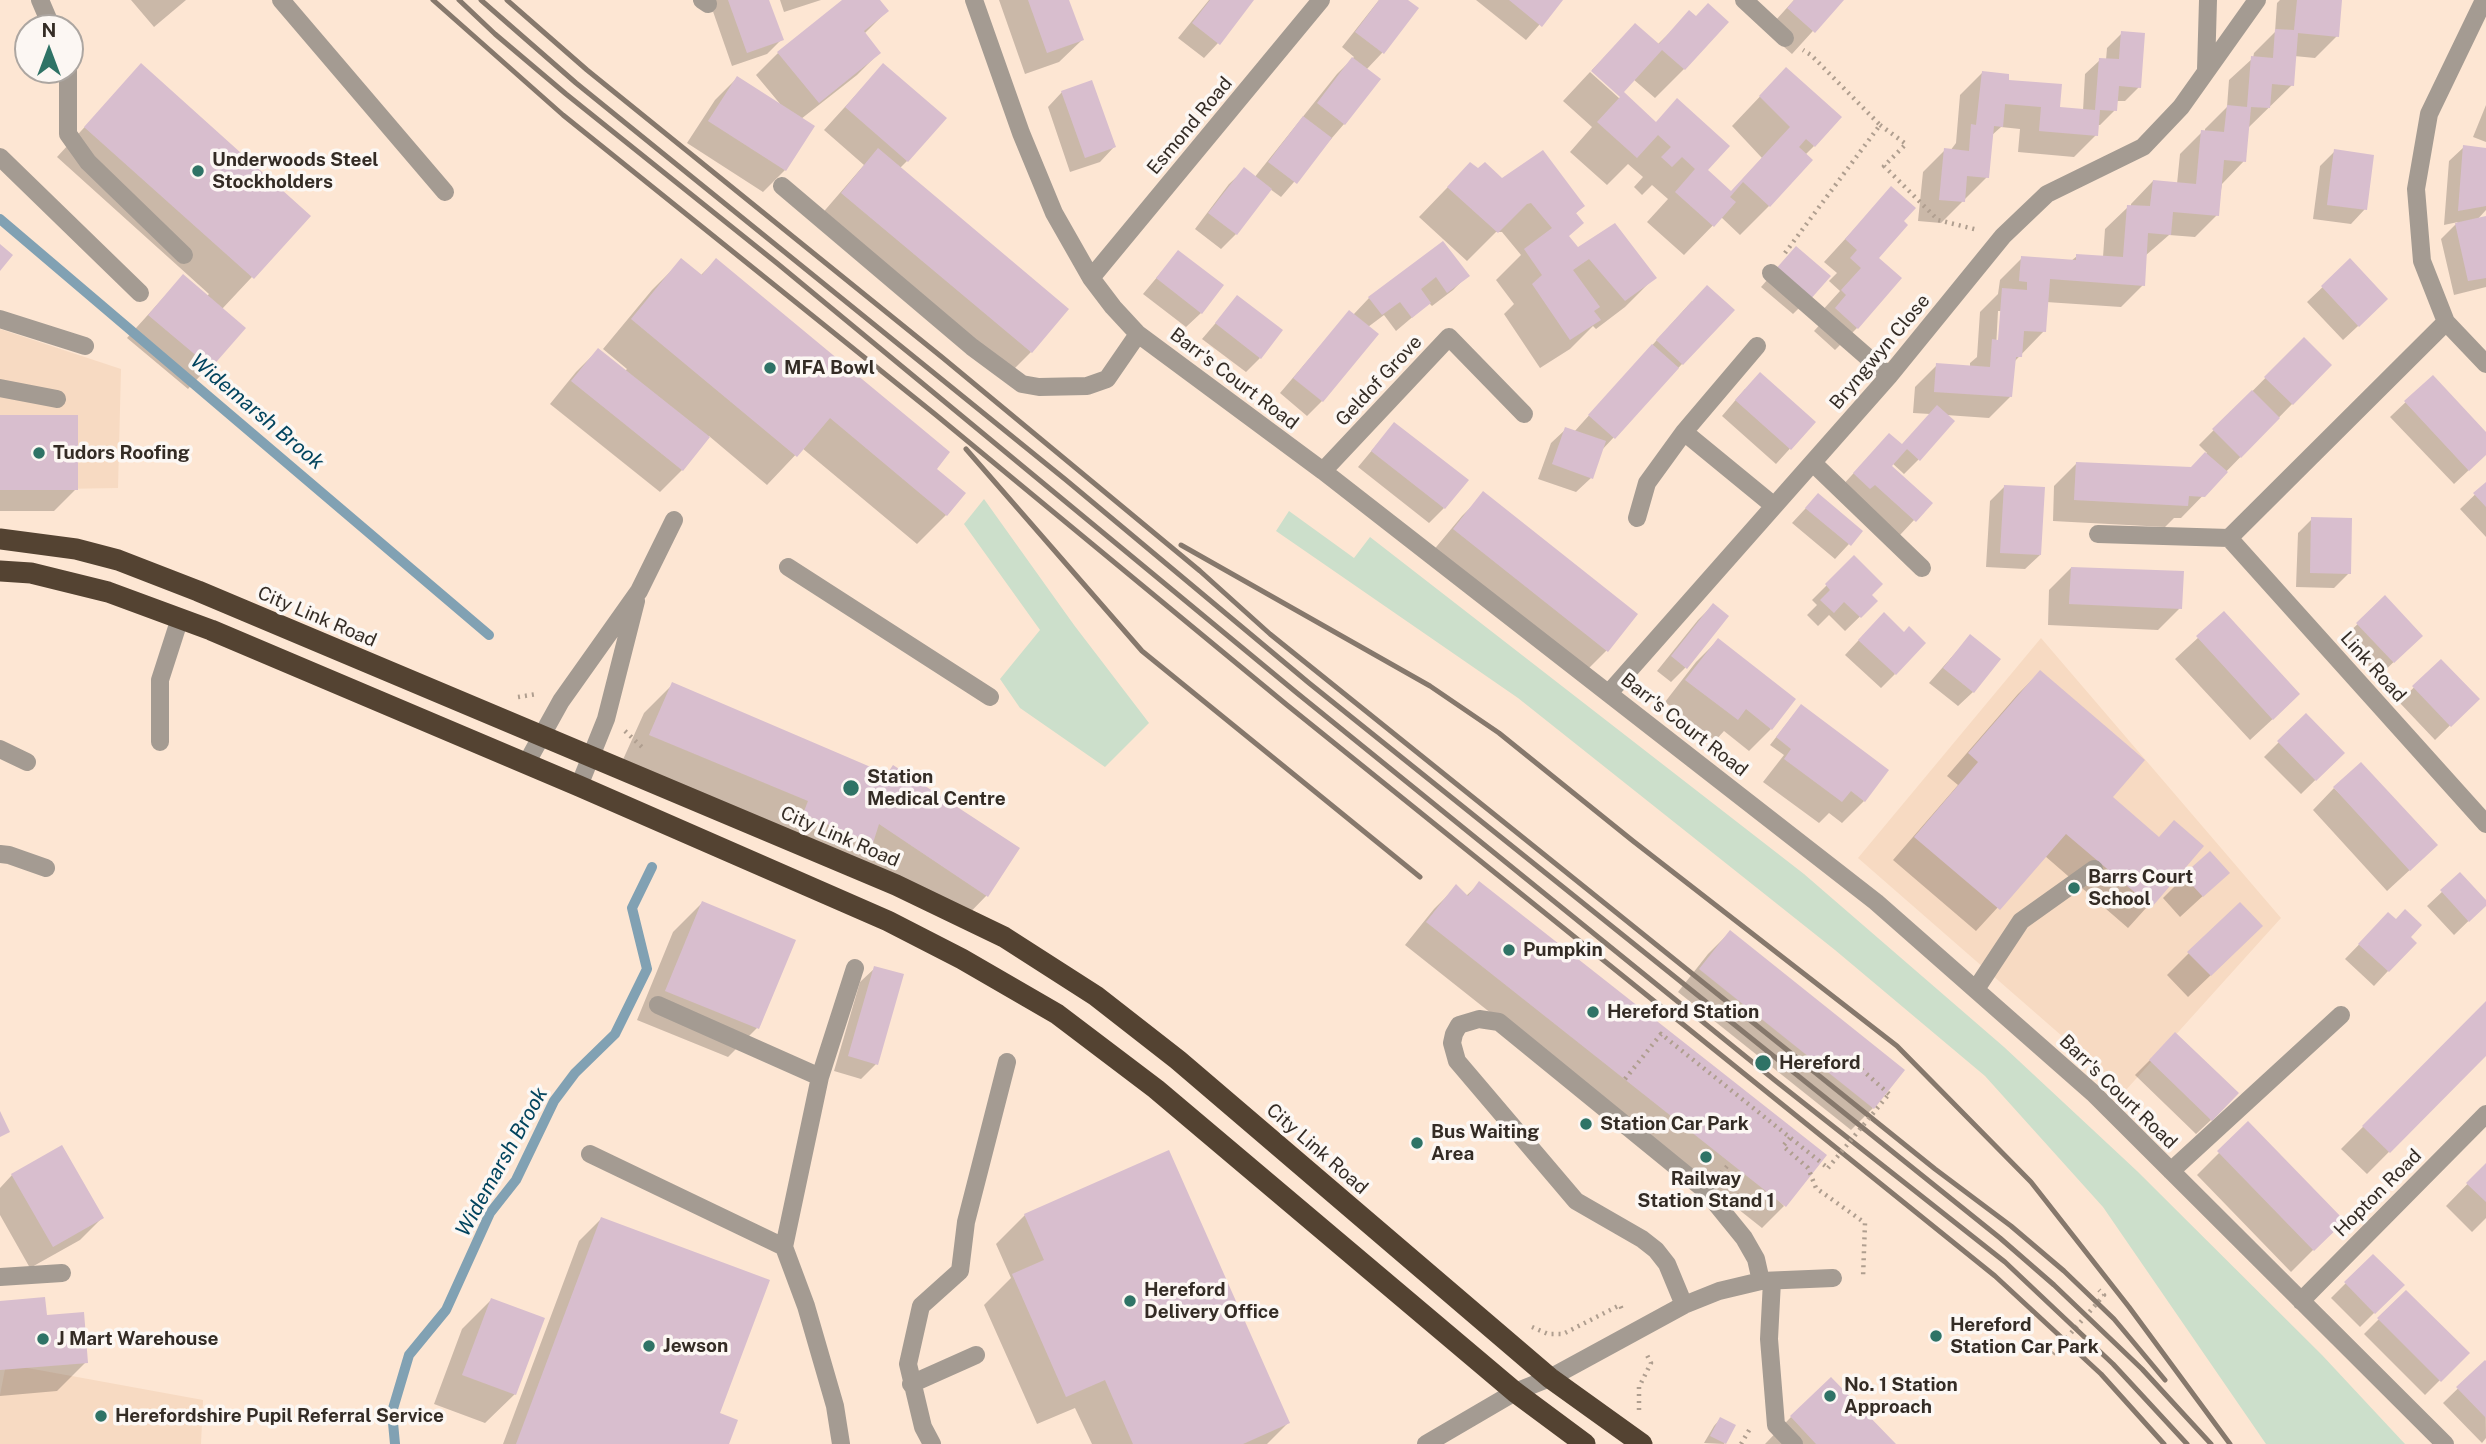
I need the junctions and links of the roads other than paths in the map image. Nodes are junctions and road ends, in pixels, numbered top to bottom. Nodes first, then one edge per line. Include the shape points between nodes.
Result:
1 (281, 0) edge
2 (974, 0) edge
3 (1321, 0) edge
4 (1744, 0) edge
5 (2208, 0) edge
6 (2258, 0) edge
7 (2484, 0) edge
8 (1785, 38) road end
9 (2206, 70) junction
10 (68, 84) edge
11 (0, 157) edge
12 (782, 186) dead end
13 (445, 192) dead end
14 (184, 255) dead end
15 (1770, 273) road end
16 (1091, 278) junction
17 (140, 293) dead end
18 (0, 319) edge
19 (2446, 322) junction
20 (1138, 334) junction
21 (85, 346) dead end
22 (1757, 346) dead end
23 (2486, 364) edge
24 (1889, 376) junction
25 (0, 388) edge
26 (57, 399) dead end
27 (1524, 414) dead end
28 (1684, 432) junction
29 (1813, 463) junction
30 (1323, 471) junction
31 (1773, 505) junction
32 (1637, 518) dead end
33 (674, 520) dead end
34 (2098, 534) dead end
35 (2228, 538) junction
36 (0, 539) edge
37 (788, 567) dead end
38 (1922, 568) dead end
39 (0, 571) edge
40 (639, 591) junction
41 (180, 618) junction
42 (1609, 694) junction
43 (990, 697) dead end
44 (541, 735) junction
45 (160, 742) dead end
46 (0, 749) edge
47 (591, 757) junction
48 (27, 762) dead end
49 (526, 764) junction
50 (579, 786) junction
51 (2486, 824) edge
52 (0, 854) edge
53 (46, 868) dead end
54 (2094, 869) dead end
55 (855, 968) dead end
56 (1976, 989) junction
57 (658, 1004) dead end
58 (2341, 1015) dead end
59 (1007, 1062) dead end
60 (820, 1077) junction
61 (2486, 1114) edge
62 (590, 1154) dead end
63 (2171, 1171) junction
64 (784, 1247) junction
65 (62, 1273) dead end
66 (0, 1277) edge
67 (1833, 1278) dead end
68 (1767, 1281) junction
69 (2301, 1301) junction
70 (1684, 1305) junction
71 (976, 1355) dead end
72 (1550, 1378) junction
73 (911, 1384) junction
74 (1515, 1392) junction
75 (841, 1444) edge
76 (932, 1444) edge
77 (1426, 1444) edge
78 (1585, 1444) edge
79 (1642, 1444) edge
80 (1794, 1444) edge
81 (2445, 1444) edge

1 - 13 street
2 - 16 street, Barr's Court Road via 1054,214
3 - 16 street, Esmond Road
4 - 8 street
5 - 9 street
6 - 9 street, Bryngwyn Close
7 - 19 street via 2429,114 2416,189 2421,261
9 - 24 street, Bryngwyn Close via 2143,147 2047,194 2003,236
10 - 14 street via 68,134 88,162
11 - 17 street
12 - 20 street via 1022,384 1087,386 1107,379
15 - 24 street
16 - 20 street, Barr's Court Road
18 - 21 street
19 - 23 street
19 - 35 street
20 - 30 street, Barr's Court Road
22 - 28 street
24 - 29 street, Bryngwyn Close
25 - 26 street
27 - 30 street, Geldof Grove via 1449,337
28 - 31 street
28 - 32 street via 1647,483
29 - 31 street, Bryngwyn Close
29 - 38 street
30 - 42 street, Barr's Court Road
31 - 42 street, Bryngwyn Close
33 - 40 street
34 - 35 street
35 - 51 street, Link Road
36 - 44 highway, City Link Road via 118,560
37 - 43 street
39 - 41 highway via 69,581
40 - 44 street
40 - 47 street via 606,719
41 - 45 street via 160,680
41 - 49 highway
42 - 56 street, Barr's Court Road via 1875,902
44 - 47 highway, City Link Road
44 - 49 street
46 - 48 street
47 - 50 street
47 - 72 highway, City Link Road via 895,885 1046,962 1178,1060
49 - 50 highway
50 - 74 highway via 888,921 1057,1014 1156,1089
52 - 53 street
54 - 56 street via 2021,921
55 - 60 street
56 - 63 street, Barr's Court Road via 2093,1093
57 - 60 street
58 - 63 street
59 - 73 street via 967,1222 960,1271 921,1306 908,1364
60 - 64 street
61 - 69 street, Hopton Road
62 - 64 street
63 - 69 street, Barr's Court Road
64 - 75 street via 810,1318
65 - 66 street
67 - 68 street
68 - 70 street via 1719,1291
68 - 70 street via 1744,1238 1705,1190 1499,1023 1479,1019 1459,1025 1452,1043 1457,1061 1576,1200 1656,1250
68 - 80 street via 1776,1425
69 - 81 street, Barr's Court Road
70 - 72 street
71 - 73 street
72 - 74 street
72 - 79 highway, City Link Road
73 - 76 street
74 - 77 street
74 - 78 highway

